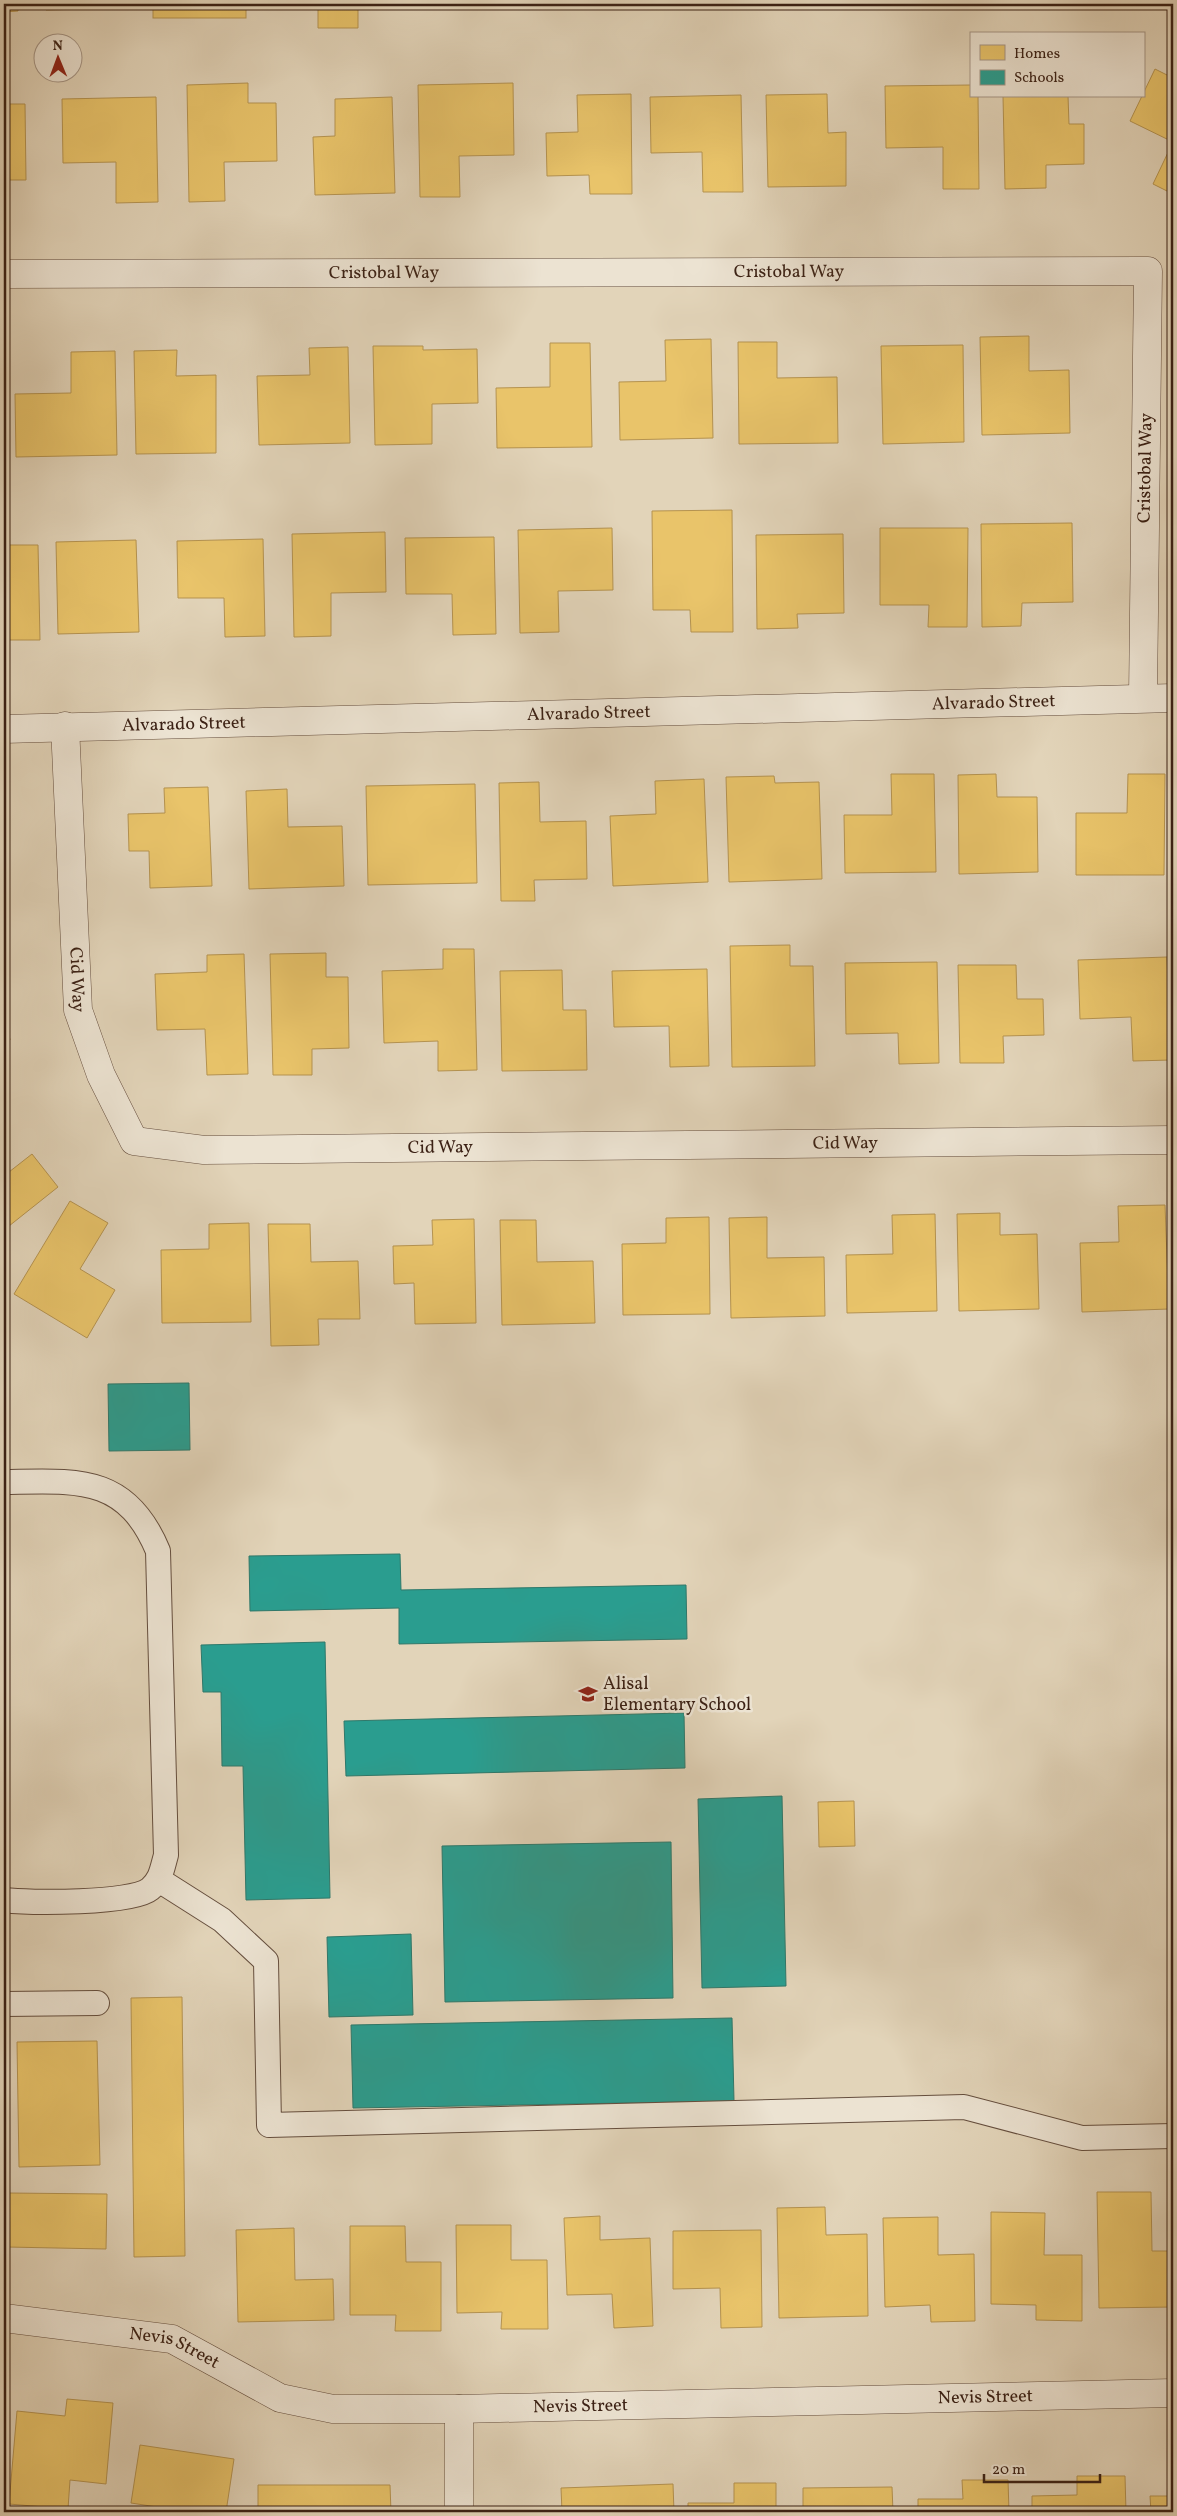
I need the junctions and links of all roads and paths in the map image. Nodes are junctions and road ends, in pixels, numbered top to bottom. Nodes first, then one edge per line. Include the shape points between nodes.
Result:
1 (4, 274) edge
2 (1143, 698) junction
3 (1173, 698) edge
4 (65, 726) junction
5 (4, 729) edge
6 (1173, 1140) edge
7 (4, 1482) edge
8 (160, 1880) junction
9 (4, 1900) edge
10 (97, 2003) dead end
11 (4, 2004) edge
12 (1173, 2136) edge
13 (4, 2318) edge
14 (1173, 2393) edge
15 (458, 2409) junction
16 (459, 2512) edge

1 - 2 street, Cristobal Way via 1148,271
2 - 3 street, Alvarado Street
2 - 4 street, Alvarado Street
4 - 5 street, Alvarado Street
4 - 6 street, Cid Way via 78,1010 101,1075 134,1141 204,1150
7 - 8 lane via 66,1481 105,1490 129,1503 148,1527 158,1551 166,1855
8 - 9 lane via 148,1891 130,1898 30,1903
8 - 12 lane via 222,1920 266,1961 269,2125 964,2107 1082,2138
10 - 11 lane
13 - 15 street, Nevis Street via 172,2339 280,2398 324,2407
14 - 15 street, Nevis Street
15 - 16 street

